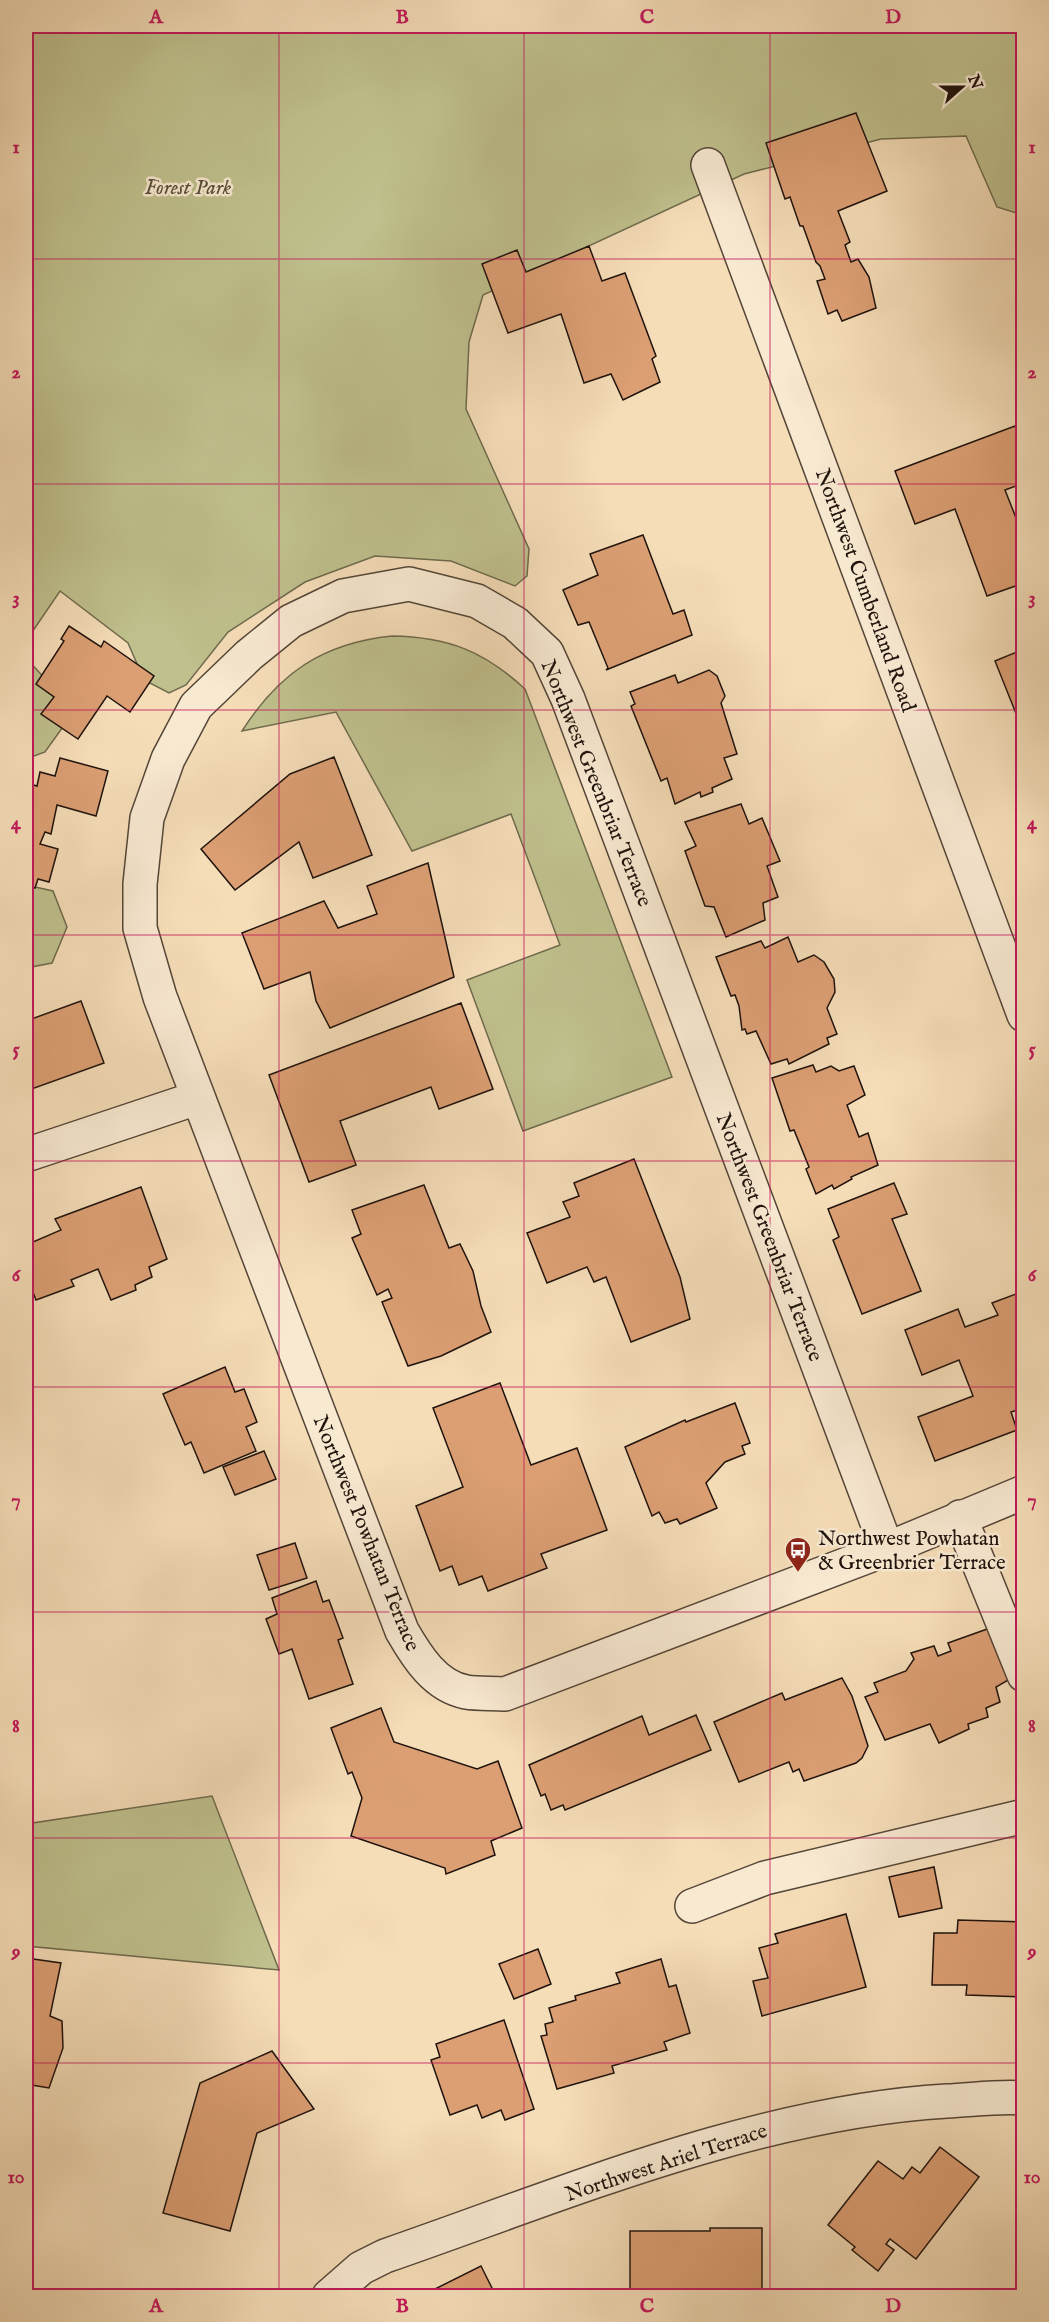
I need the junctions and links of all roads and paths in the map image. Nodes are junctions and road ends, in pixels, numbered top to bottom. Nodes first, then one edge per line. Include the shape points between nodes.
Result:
1 (708, 165) dead end
2 (1023, 1015) edge
3 (197, 1098) junction
4 (26, 1155) edge
5 (1023, 1492) edge
6 (960, 1517) junction
7 (887, 1549) junction
8 (1023, 1675) edge
9 (1023, 1816) edge
10 (692, 1906) dead end
11 (1023, 2098) edge
12 (329, 2296) edge

1 - 2 street, Northwest Cumberland Road
3 - 4 street
3 - 7 street, Northwest Powhatan Terrace via 402,1631 420,1663 446,1683 465,1692 505,1694
3 - 7 street, Northwest Greenbriar Terrace via 140,928 147,818 168,759 196,706 291,621 343,596 409,584 477,601 515,623 547,653 568,699
5 - 6 street, Northwest Powhatan Terrace
6 - 7 street, Northwest Powhatan Terrace
6 - 8 street
9 - 10 street via 765,1878
11 - 12 street, Northwest Ariel Terrace via 891,2104 776,2127 613,2176 385,2256 361,2268

